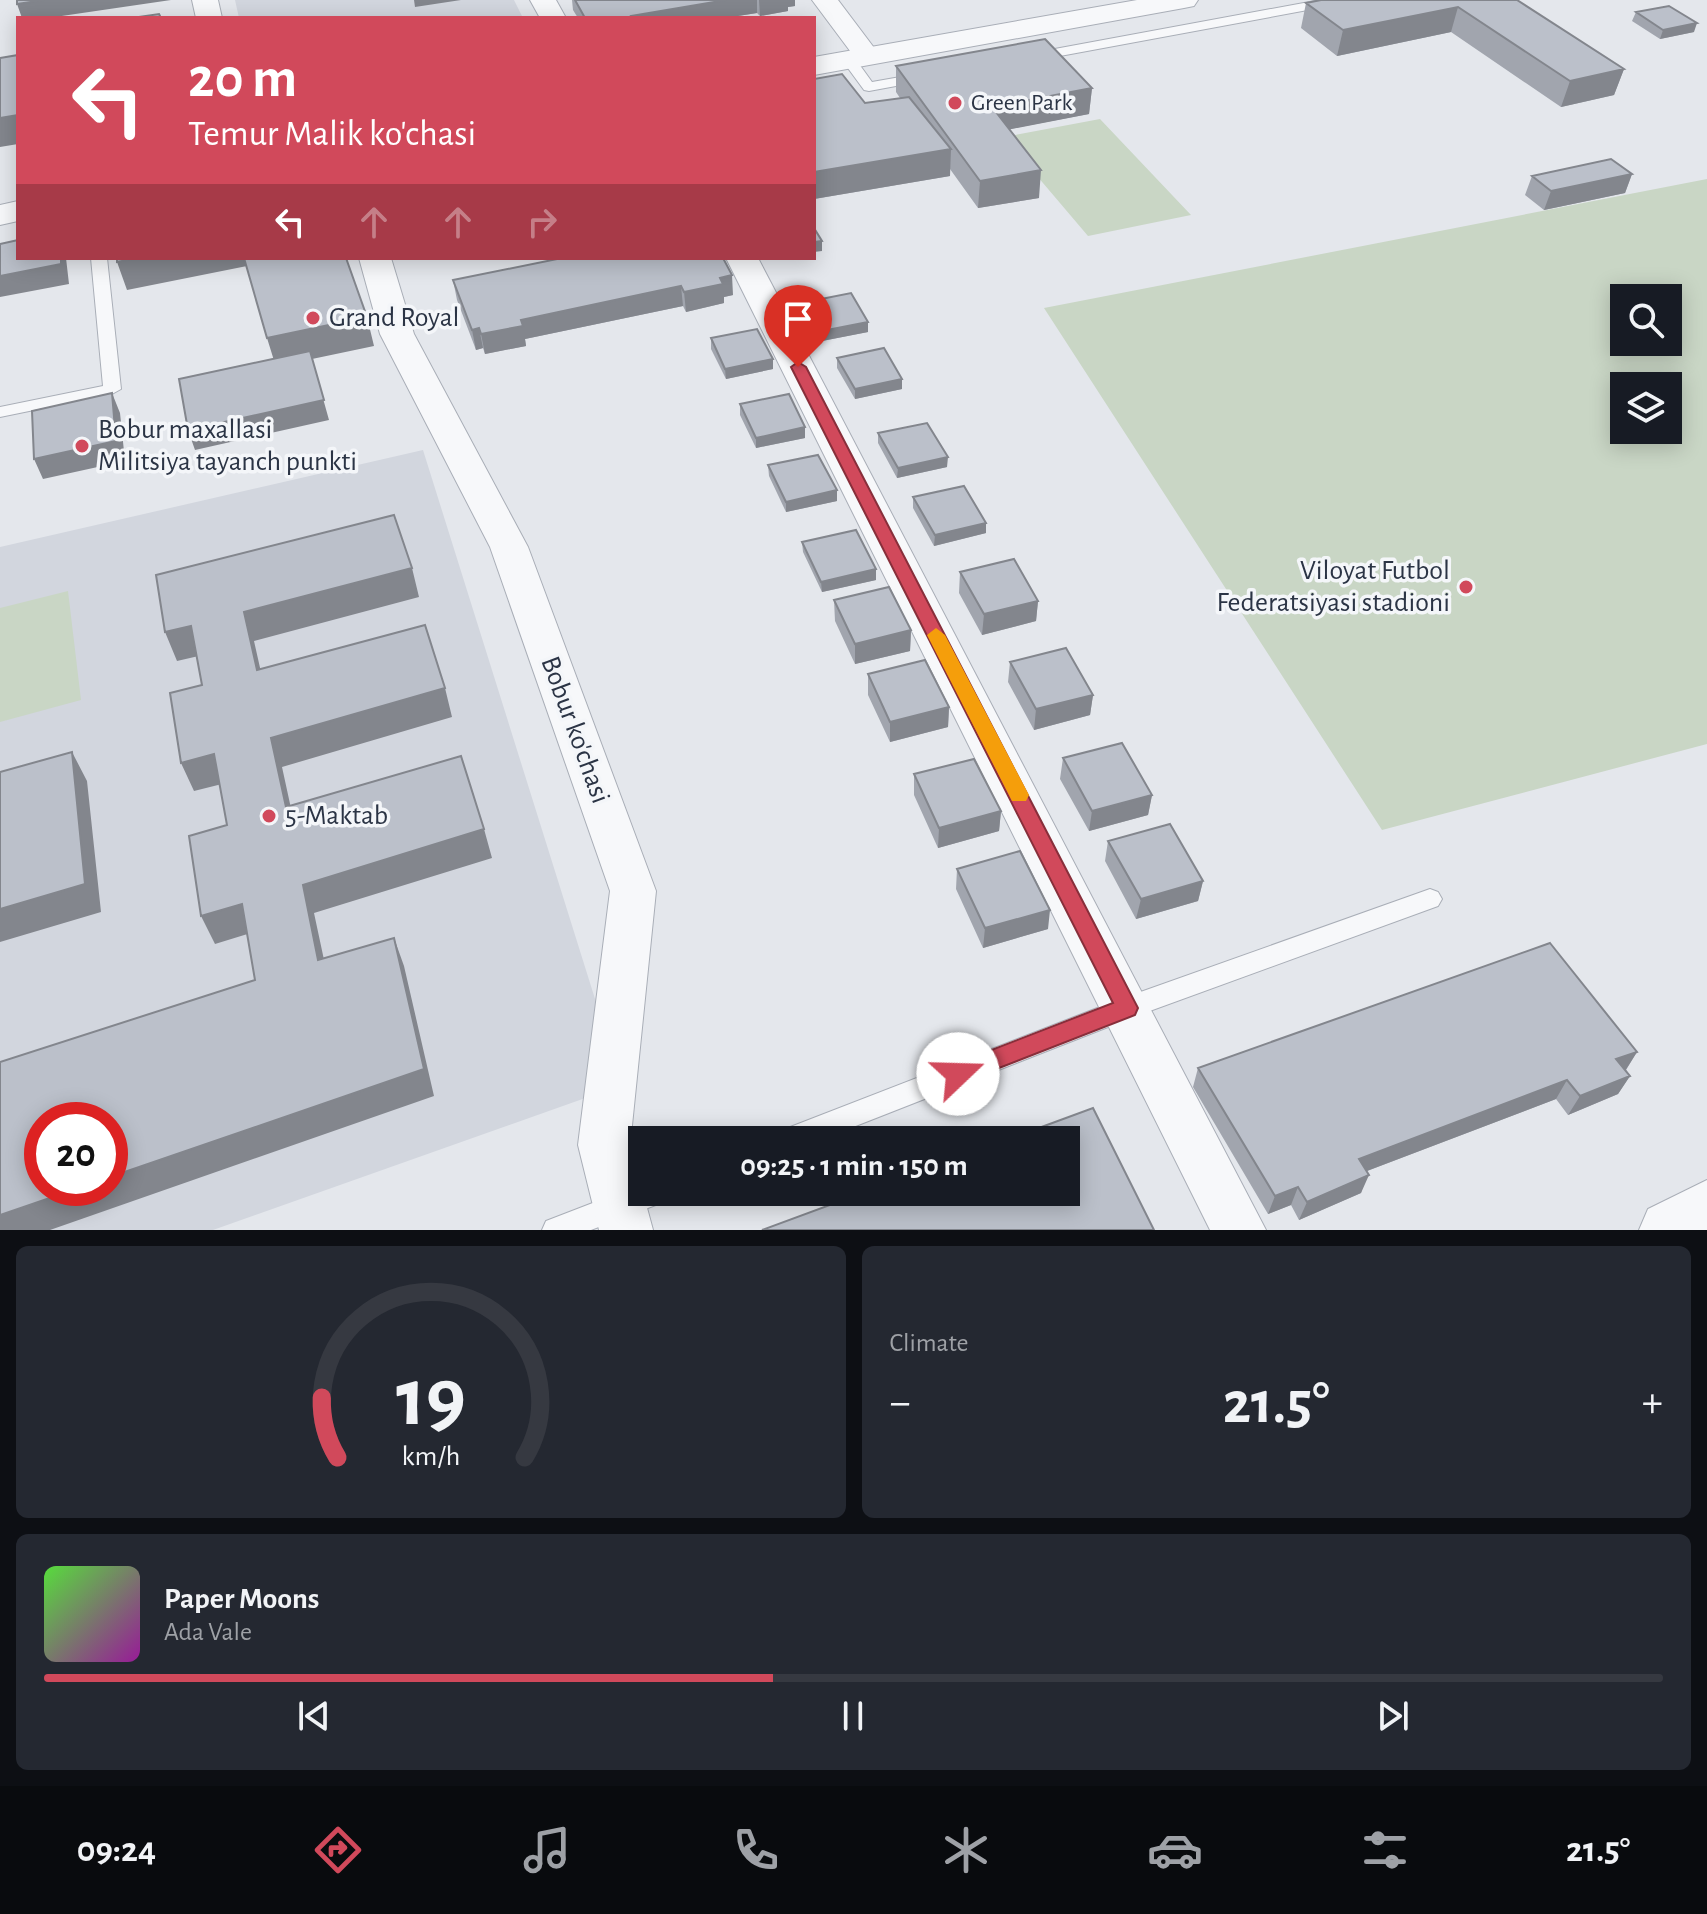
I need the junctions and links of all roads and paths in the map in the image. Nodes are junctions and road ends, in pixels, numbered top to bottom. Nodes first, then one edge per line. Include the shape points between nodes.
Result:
1 (825, 0) edge
2 (1340, 0) edge
3 (1116, 6) edge
4 (1180, 10) edge
5 (859, 58) junction
6 (1022, 59) edge
7 (816, 66) edge
8 (930, 76) edge
9 (99, 260) edge
10 (376, 260) edge
11 (743, 260) edge
12 (0, 412) edge
13 (1430, 899) dead end
14 (1127, 1008) junction
15 (825, 1126) edge
16 (634, 1209) edge
17 (1707, 1209) edge
18 (556, 1230) edge
19 (1239, 1230) edge
20 (1669, 1230) edge

1 - 5 street
2 - 4 lane
3 - 4 street
3 - 5 street
4 - 6 lane
5 - 7 street
5 - 8 lane via 869,87
9 - 12 lane via 112,389
10 - 16 street, Bobur ko'chasi via 397,334 509,547 633,891 604,1145
11 - 14 street
13 - 14 lane
14 - 15 lane
14 - 19 street
16 - 18 lane
17 - 20 street

